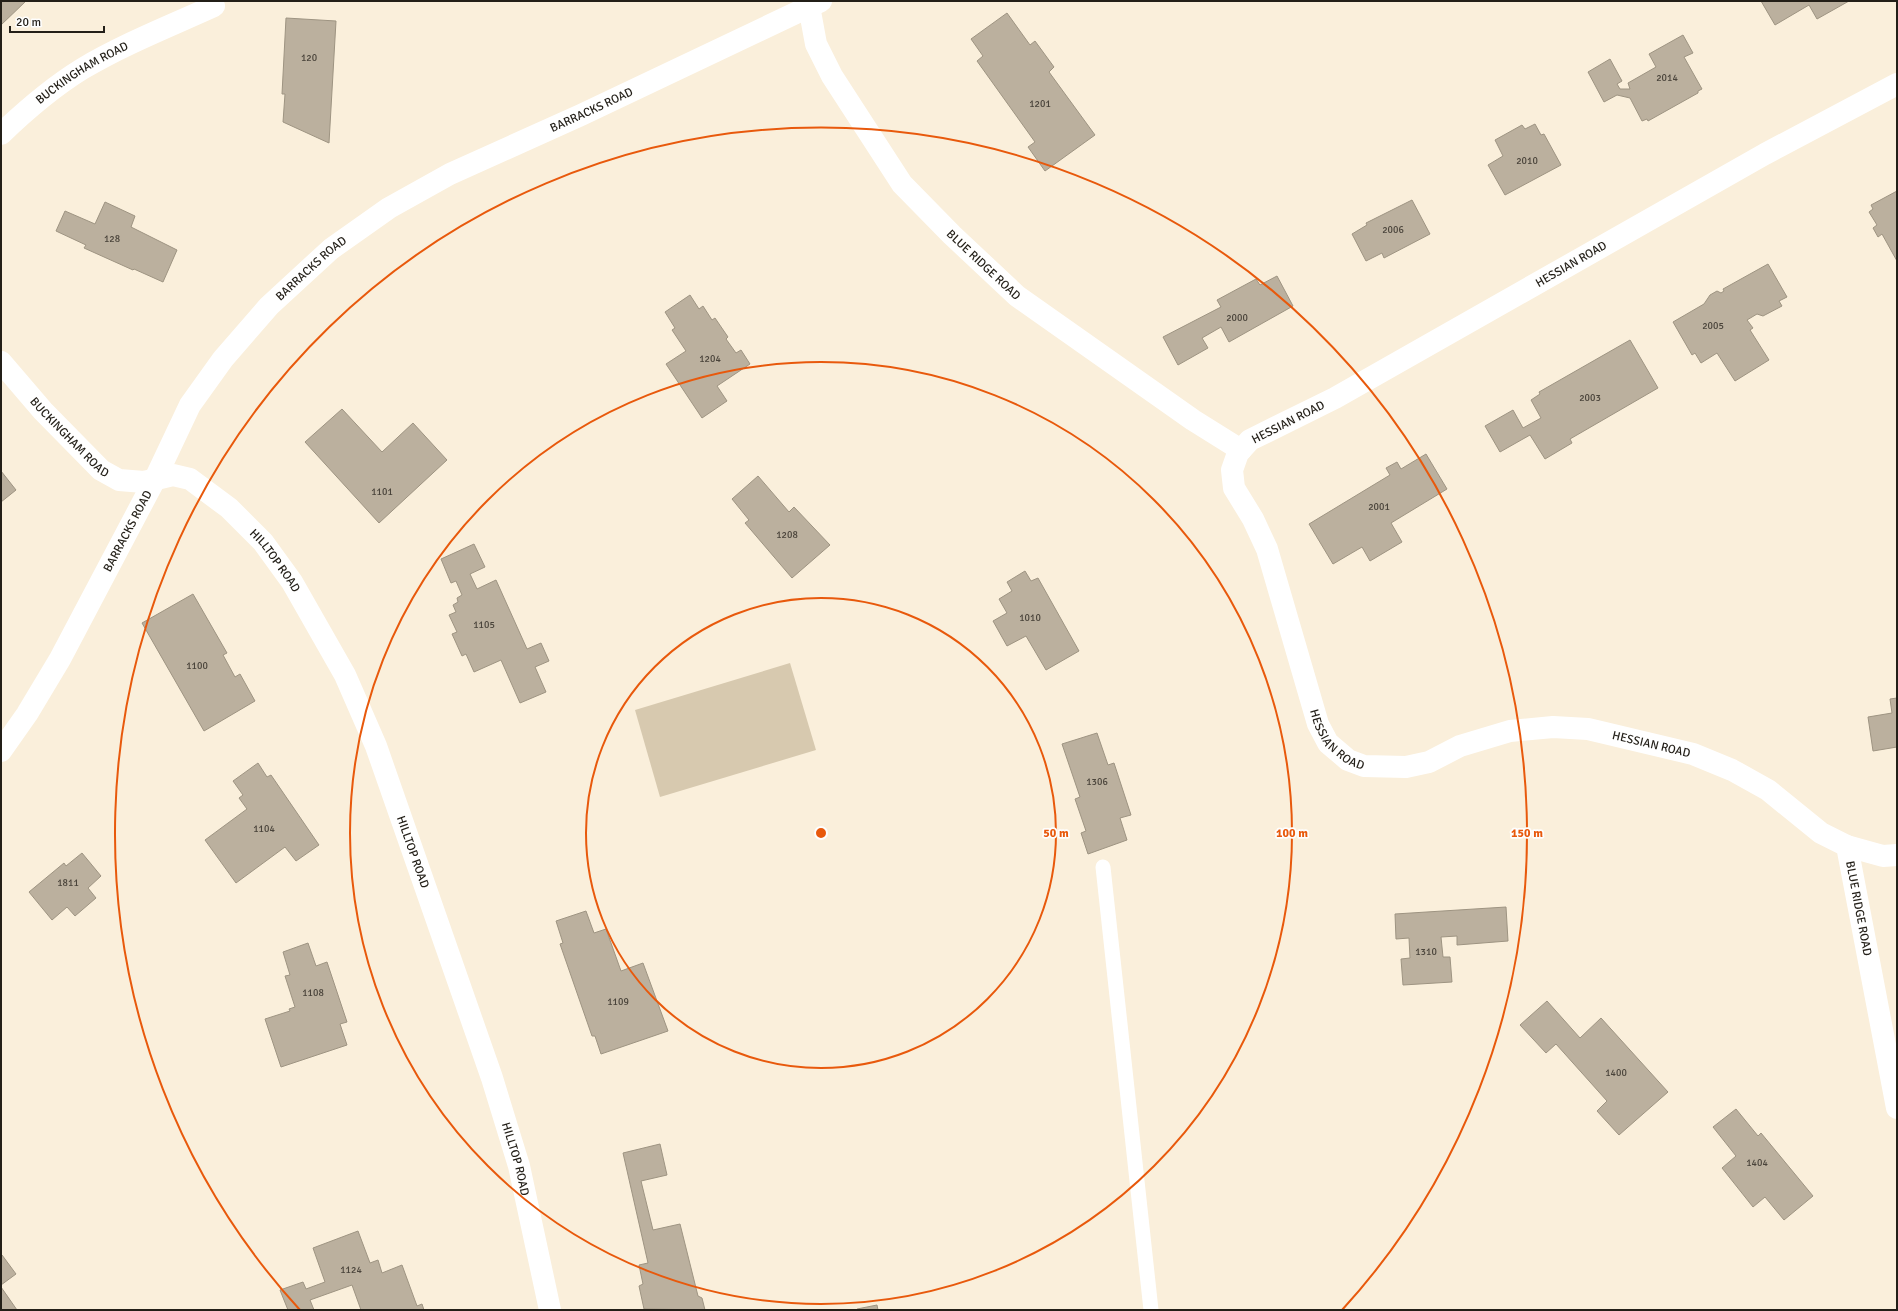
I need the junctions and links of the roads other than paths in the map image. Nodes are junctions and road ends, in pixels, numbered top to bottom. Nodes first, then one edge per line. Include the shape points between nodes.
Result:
1 (815, 3) edge
2 (214, 6) dead end
3 (1897, 84) edge
4 (1, 134) edge
5 (1, 362) edge
6 (1241, 450) junction
7 (155, 479) junction
8 (1, 750) edge
9 (1732, 770) joint
10 (1848, 846) junction
11 (1897, 856) edge
12 (1103, 867) dead end
13 (1897, 1108) edge
14 (550, 1310) edge
15 (1151, 1310) edge

1 - 6 street, BLUE RIDGE ROAD via 816,44 829,70 902,184 1017,296 1187,416
1 - 7 street, BARRACKS ROAD via 581,115 450,174 388,208 331,249 269,306 223,359 190,405
2 - 4 street, BUCKINGHAM ROAD via 125,46 82,70 31,106
3 - 6 street, HESSIAN ROAD via 1765,154 1335,398 1250,440
5 - 7 street, BUCKINGHAM ROAD via 43,411 101,470 120,480 144,482
6 - 9 street, HESSIAN ROAD via 1232,470 1234,488 1253,519 1266,550 1318,724 1328,743 1348,760 1364,766 1406,767 1429,762 1460,746 1510,731 1553,727 1588,729 1693,754
7 - 8 street, BARRACKS ROAD via 60,659 28,714
7 - 14 street, HILLTOP ROAD via 173,475 190,479 229,508 263,542 292,582 345,675 376,746 492,1078 519,1166
9 - 10 street, BLUE RIDGE ROAD via 1768,790 1821,833
10 - 11 street via 1883,856
10 - 13 street, BLUE RIDGE ROAD
12 - 15 lane

